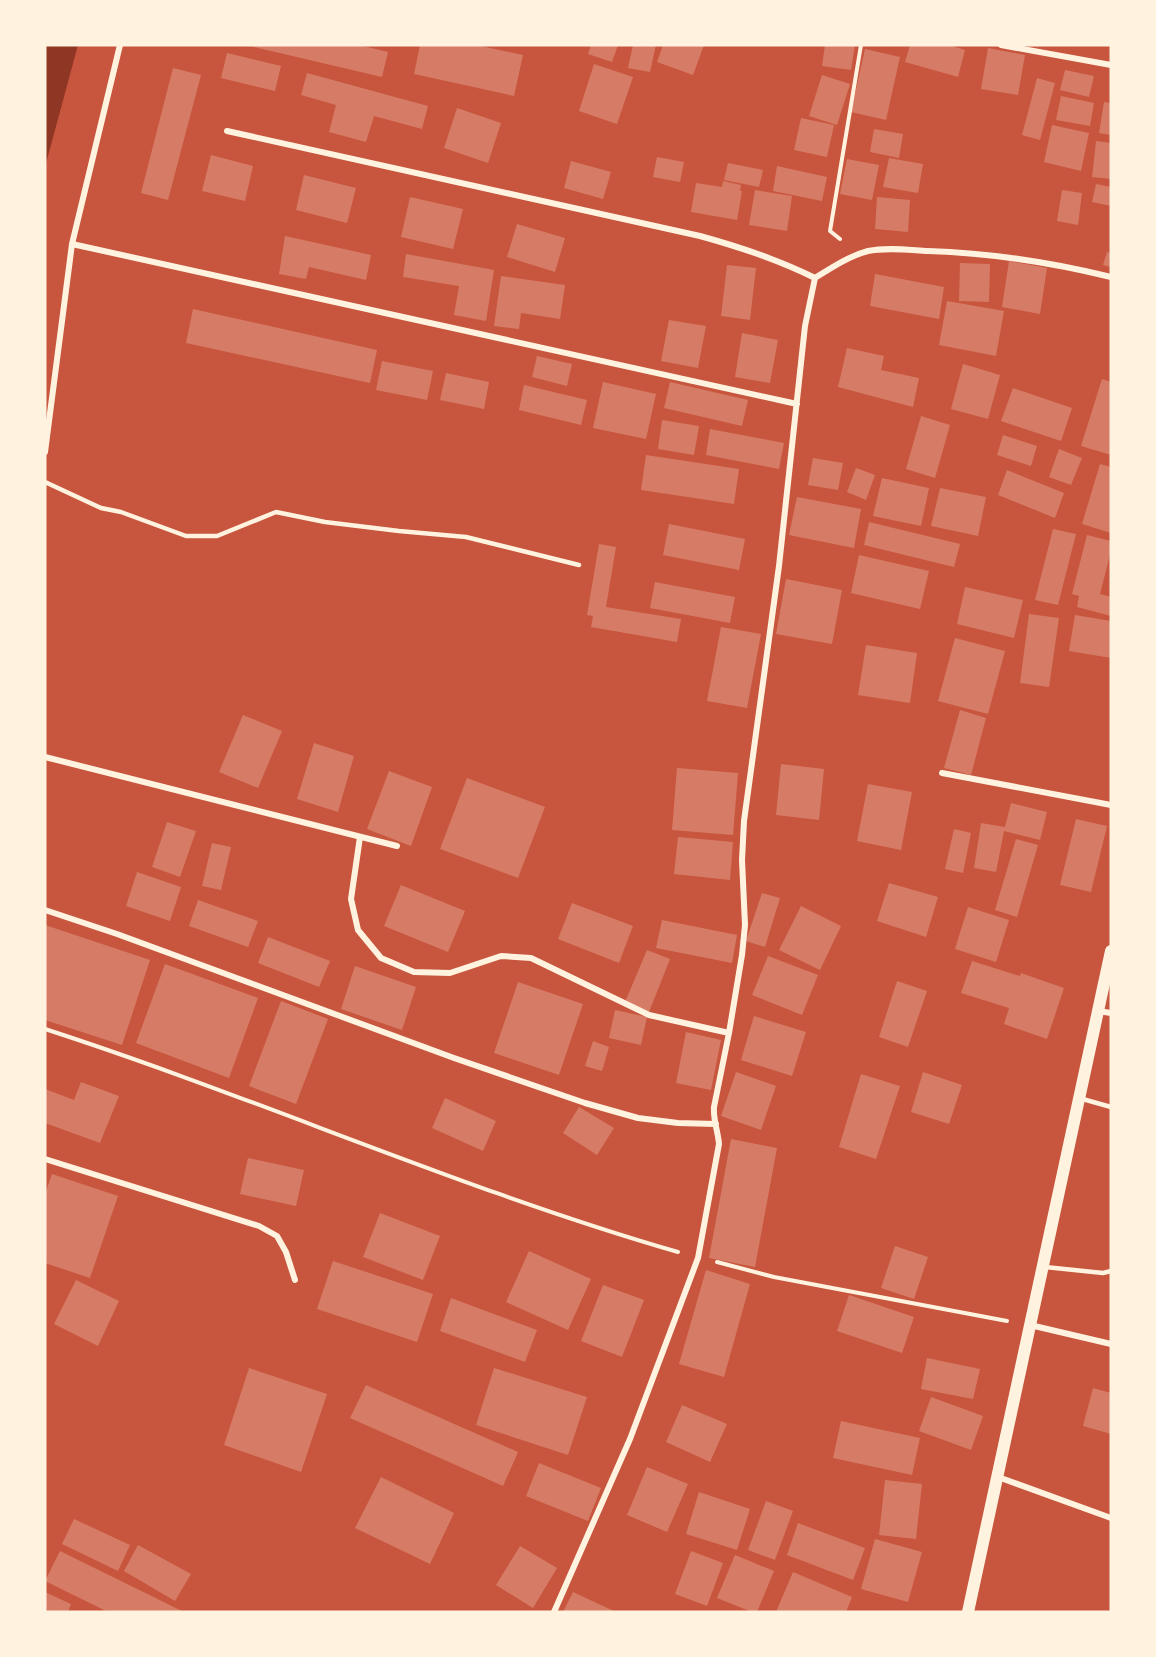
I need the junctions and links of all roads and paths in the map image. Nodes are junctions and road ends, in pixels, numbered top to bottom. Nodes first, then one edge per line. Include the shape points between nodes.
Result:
1 (120, 45) edge
2 (861, 45) edge
3 (1001, 45) edge
4 (1111, 65) edge
5 (227, 131) dead end
6 (72, 244) junction
7 (859, 254) junction
8 (1111, 277) edge
9 (815, 278) junction
10 (797, 404) junction
11 (45, 452) edge
12 (45, 482) edge
13 (579, 565) dead end
14 (45, 757) edge
15 (942, 773) dead end
16 (1111, 805) edge
17 (360, 837) junction
18 (397, 846) dead end
19 (45, 910) edge
20 (1111, 951) edge
21 (1098, 1011) junction
22 (1111, 1013) edge
23 (45, 1029) edge
24 (729, 1033) junction
25 (1079, 1098) junction
26 (1111, 1107) edge
27 (716, 1124) junction
28 (45, 1159) edge
29 (698, 1258) junction
30 (1043, 1267) junction
31 (1111, 1270) edge
32 (295, 1280) dead end
33 (1030, 1325) junction
34 (1111, 1344) edge
35 (997, 1477) junction
36 (1111, 1518) edge
37 (554, 1612) edge
38 (968, 1612) edge

1 - 6 street
2 - 7 path via 830,231
3 - 4 street
5 - 9 street via 700,237 747,249
6 - 10 street
6 - 11 street
7 - 8 street via 899,249 974,253 1039,261
7 - 9 street
9 - 10 street via 805,326
10 - 24 street via 744,821 742,955
12 - 13 lane via 101,508 186,536 217,536 276,512 325,522 466,537
14 - 17 street
15 - 16 street
17 - 18 street
17 - 24 street via 351,899 358,930 381,958 414,972 441,973 501,956 531,958 649,1015
19 - 27 street via 585,1102 638,1118
20 - 21 main road
21 - 22 street
21 - 25 main road
23 - 29 path via 129,1056 470,1184
24 - 27 street via 714,1107
25 - 26 lane
25 - 30 main road
27 - 29 street via 719,1144
28 - 32 street via 259,1226 277,1236
29 - 33 path via 796,1281
29 - 37 street via 630,1438
30 - 31 lane
30 - 33 main road
33 - 34 street
33 - 35 main road
35 - 36 street
35 - 38 main road

